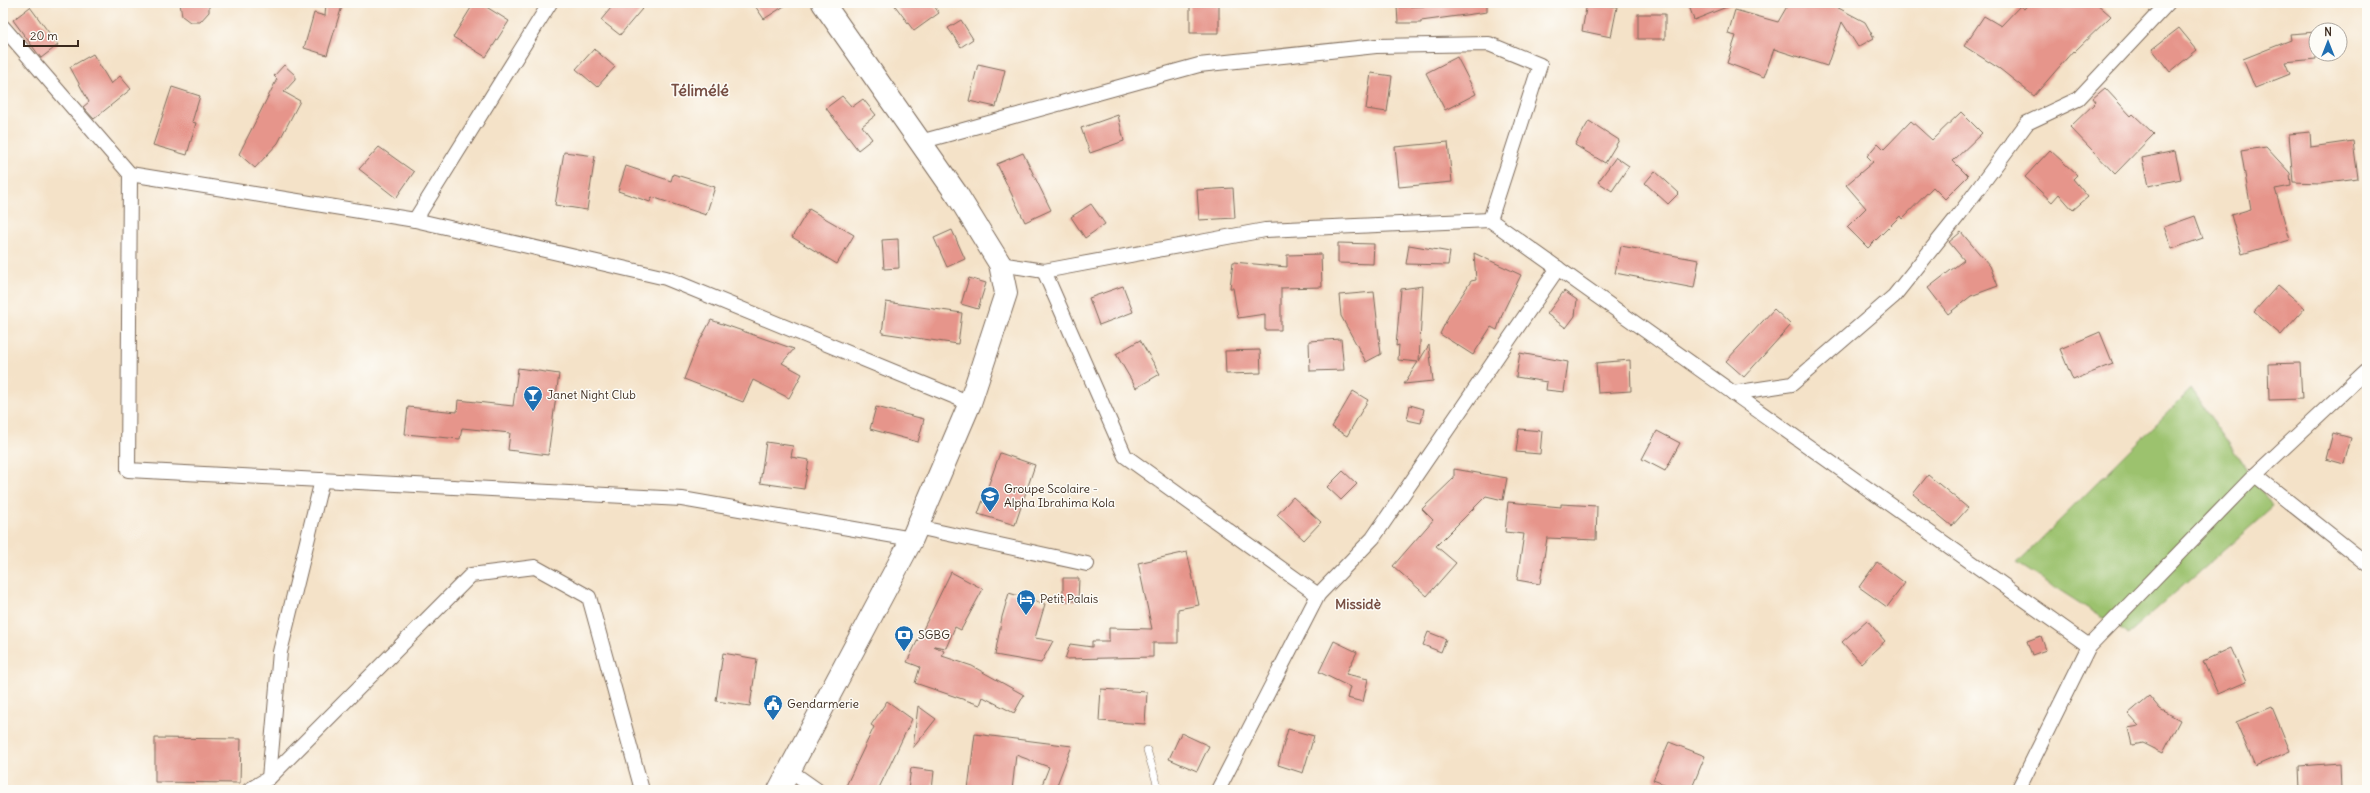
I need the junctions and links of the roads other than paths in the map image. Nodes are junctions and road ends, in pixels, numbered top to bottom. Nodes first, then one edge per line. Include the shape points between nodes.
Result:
1 (550, 3) edge
2 (823, 3) edge
3 (2168, 3) edge
4 (3, 27) edge
5 (920, 142) junction
6 (130, 174) junction
7 (415, 220) junction
8 (1490, 220) junction
9 (1000, 264) junction
10 (1558, 268) junction
11 (1044, 270) junction
12 (2367, 370) edge
13 (1733, 393) junction
14 (970, 403) junction
15 (2255, 474) junction
16 (322, 480) junction
17 (915, 533) junction
18 (1087, 564) dead end
19 (2367, 564) edge
20 (1318, 595) junction
21 (2089, 646) junction
22 (1147, 750) dead end
23 (790, 771) junction
24 (269, 778) junction
25 (249, 790) edge
26 (642, 790) edge
27 (779, 790) edge
28 (817, 790) edge
29 (1159, 790) edge
30 (1218, 790) edge
31 (2018, 790) edge

1 - 7 street
2 - 5 main road
3 - 13 street via 2078,100 2026,123 1958,216 1894,296 1792,384
4 - 6 street
5 - 8 street via 1199,65 1376,46 1489,44 1540,65
5 - 9 main road via 958,196
6 - 7 street
6 - 16 street via 128,470
7 - 14 street via 666,278
8 - 10 street
8 - 11 street via 1265,230
9 - 11 street
9 - 14 main road via 1006,293
10 - 13 street
10 - 20 street via 1374,538
11 - 20 street via 1125,456
12 - 15 street
13 - 21 street
14 - 17 main road
15 - 19 street
15 - 21 street
16 - 17 street via 682,499
16 - 24 street via 280,652
17 - 18 street
17 - 23 main road
20 - 30 street
21 - 31 street
22 - 29 lane
23 - 27 main road
23 - 28 street
24 - 25 street
24 - 26 street via 471,576 535,567 589,598

